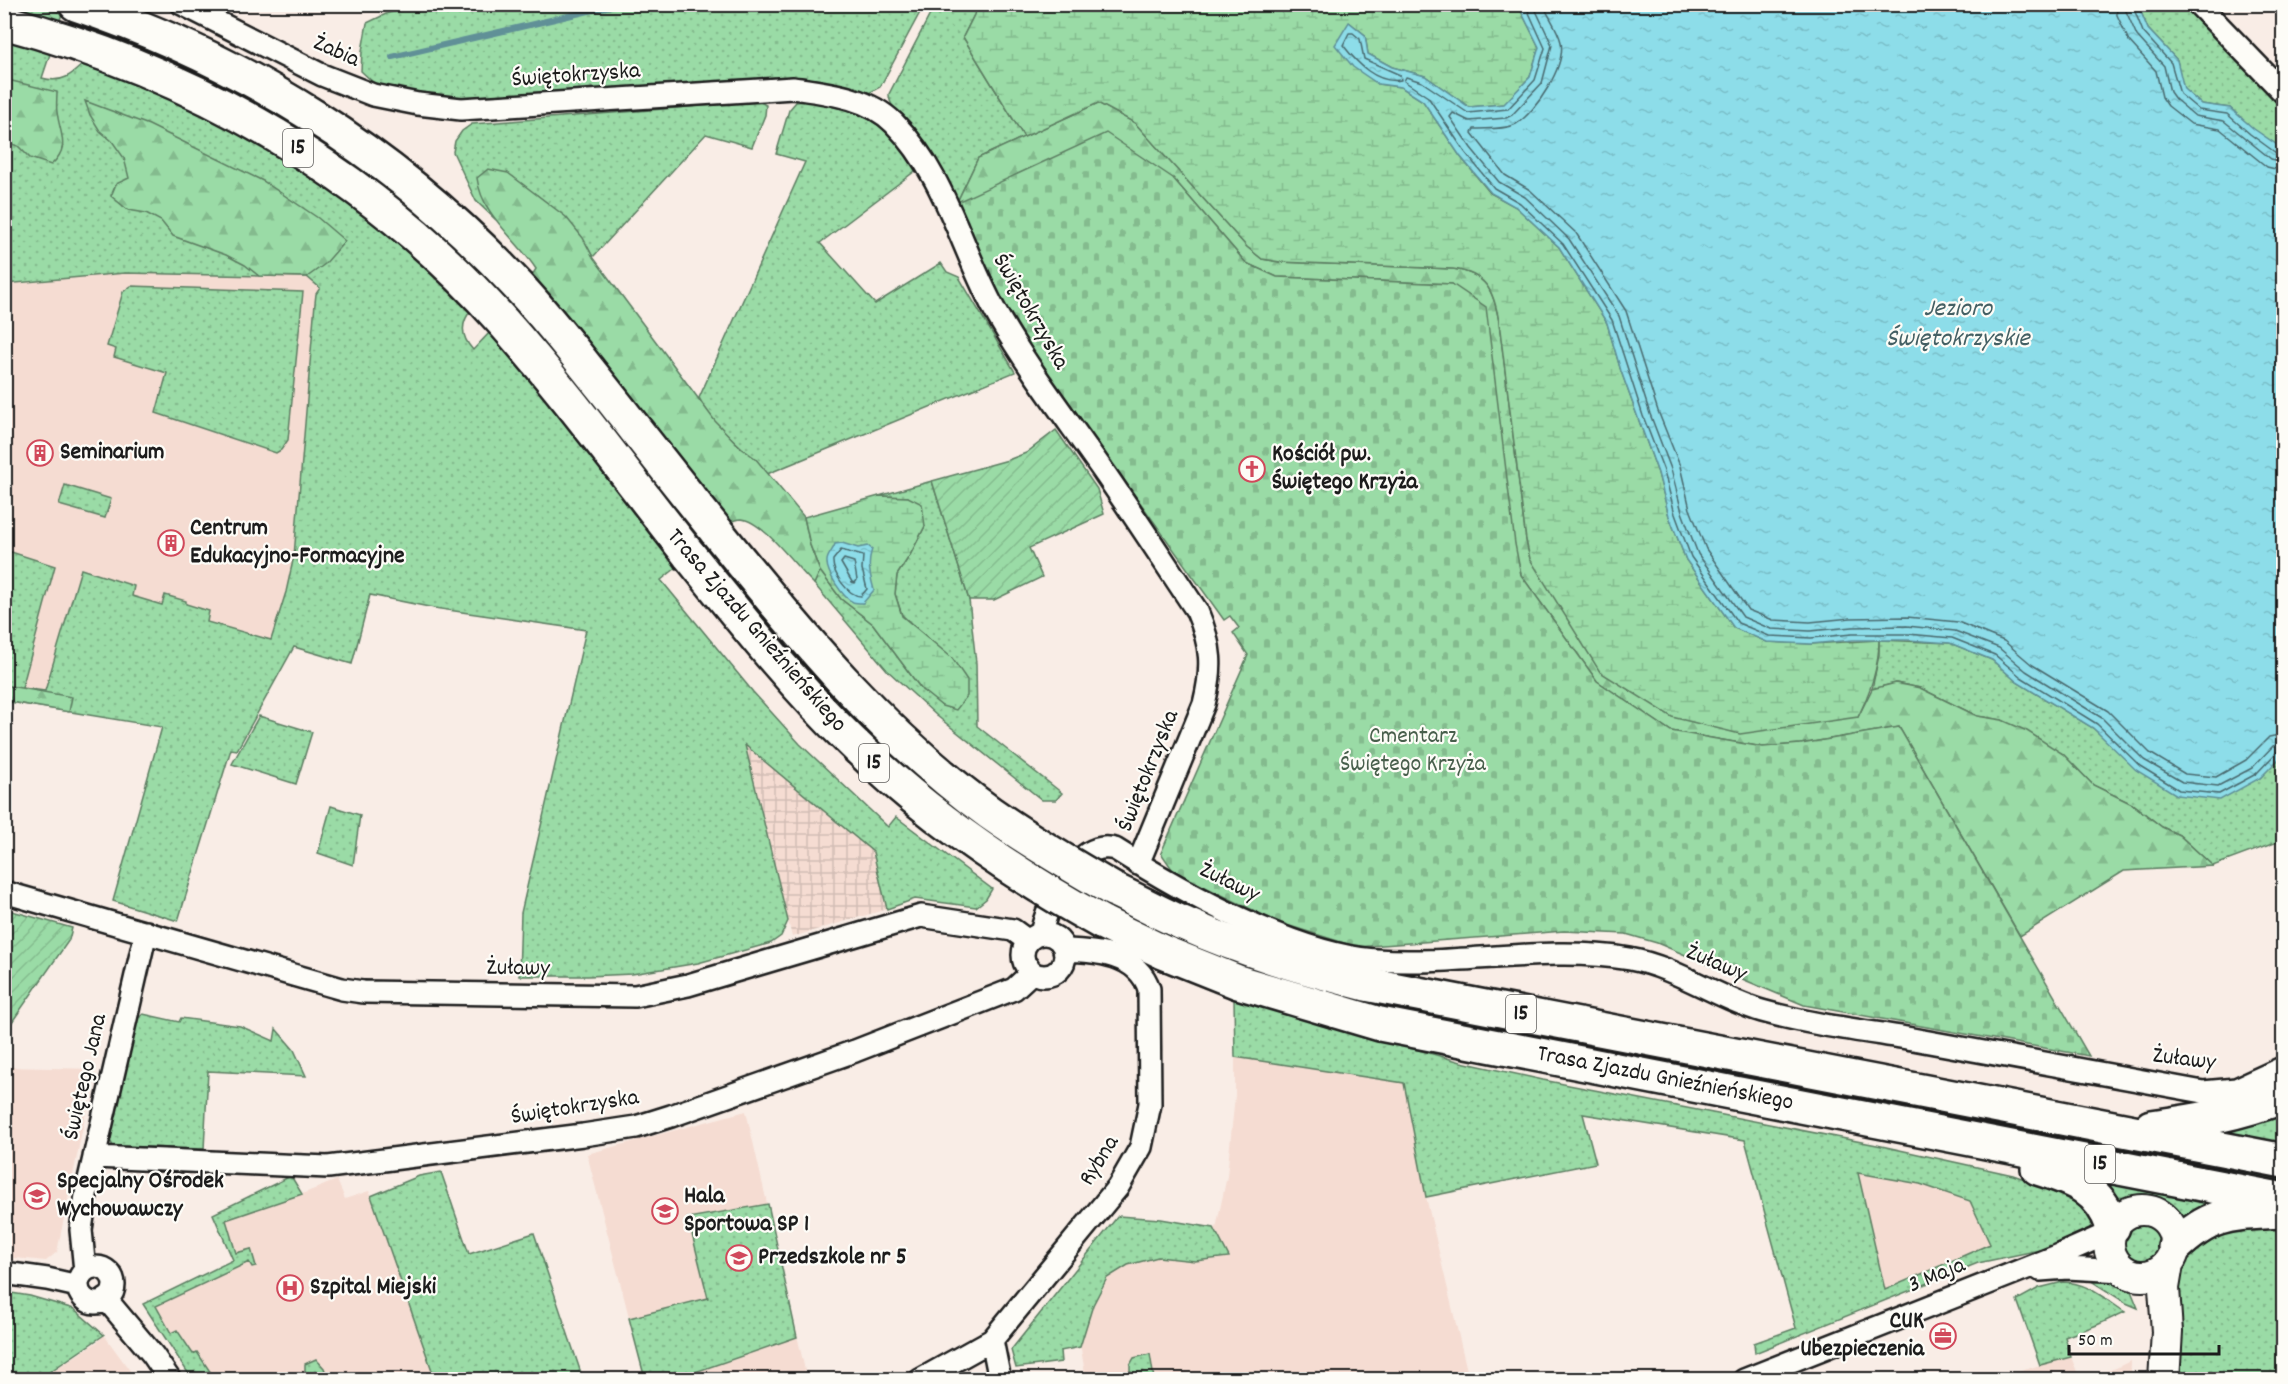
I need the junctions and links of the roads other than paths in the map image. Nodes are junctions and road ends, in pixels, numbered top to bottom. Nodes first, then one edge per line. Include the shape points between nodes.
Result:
1 (76, 4) edge
2 (182, 4) edge
3 (2198, 4) edge
4 (4, 22) edge
5 (2283, 93) edge
6 (373, 95) joint
7 (1138, 864) junction
8 (4, 892) edge
9 (146, 932) junction
10 (1034, 938) junction
11 (1065, 950) junction
12 (1028, 967) junction
13 (2283, 1067) edge
14 (2283, 1096) edge
15 (1916, 1128) junction
16 (2125, 1130) junction
17 (94, 1157) junction
18 (2283, 1161) edge
19 (2283, 1200) edge
20 (2283, 1211) edge
21 (2112, 1229) junction
22 (2171, 1256) junction
23 (4, 1273) edge
24 (2015, 1273) junction
25 (2127, 1273) junction
26 (82, 1278) junction
27 (106, 1299) junction
28 (992, 1340) junction
29 (2164, 1379) edge
30 (170, 1380) edge
31 (920, 1380) edge
32 (1000, 1380) edge
33 (1744, 1380) edge

1 - 16 main road, Trasa Zjazdu Gnieźnieńskiego / 15, bridge via 130,23 249,78 369,153 432,204 476,243 561,335 717,532 855,694 912,749 990,813 1114,890 1245,947 1306,969 1366,984
2 - 6 street, Żabia via 322,75
3 - 5 street
4 - 15 main road, Trasa Zjazdu Gnieźnieńskiego / 15, bridge via 56,35 123,59 261,125 356,188 413,234 502,321 789,676 851,742 933,814 1006,867 1101,922 1238,982 1380,1024
6 - 7 street, Świętokrzyska via 461,109 793,88 856,100 892,121 915,146 935,179 980,282 1023,358 1107,475 1197,611 1207,634 1211,659 1204,704
7 - 10 street, Świętokrzyska via 1106,847 1083,855 1064,878
7 - 13 street, Żuławy via 1265,929 1347,956 1423,960 1590,954 1633,960 1761,1010 2203,1092 2236,1089
8 - 9 street, Żuławy
9 - 10 street, Żuławy via 363,992 635,996 688,986 921,916 1013,930
9 - 17 street, Świętego Jana
10 - 11 street via 1056,937
10 - 12 street via 1024,954
11 - 12 street via 1061,968 1050,974 1038,974
11 - 28 street, Rybna via 1116,956 1146,980 1150,1104 1141,1148 1118,1187
12 - 17 street, Świętokrzyska via 1027,976 1014,989 855,1051 636,1126 327,1167
14 - 16 main road via 2216,1117
15 - 19 main road, Trasa Zjazdu Gnieźnieńskiego / 15
15 - 21 main road via 2073,1179 2101,1202
16 - 18 main road, Trasa Zjazdu Gnieźnieńskiego / 15
17 - 26 street, Świętego Jana via 81,1230
20 - 22 main road via 2227,1215 2209,1221 2193,1230
21 - 22 street via 2137,1211 2157,1214 2171,1228
21 - 24 street, 3 Maja
21 - 25 street via 2110,1253
22 - 25 street via 2162,1269 2148,1276
22 - 29 street via 2164,1288
23 - 26 street
24 - 25 street, 3 Maja via 2067,1268
24 - 33 street, 3 Maja
25 - 29 street via 2144,1296
26 - 27 street via 83,1297 98,1303
26 - 27 street via 90,1268 102,1268 111,1275 114,1286
27 - 30 street
28 - 31 street, Rybna
28 - 32 street

